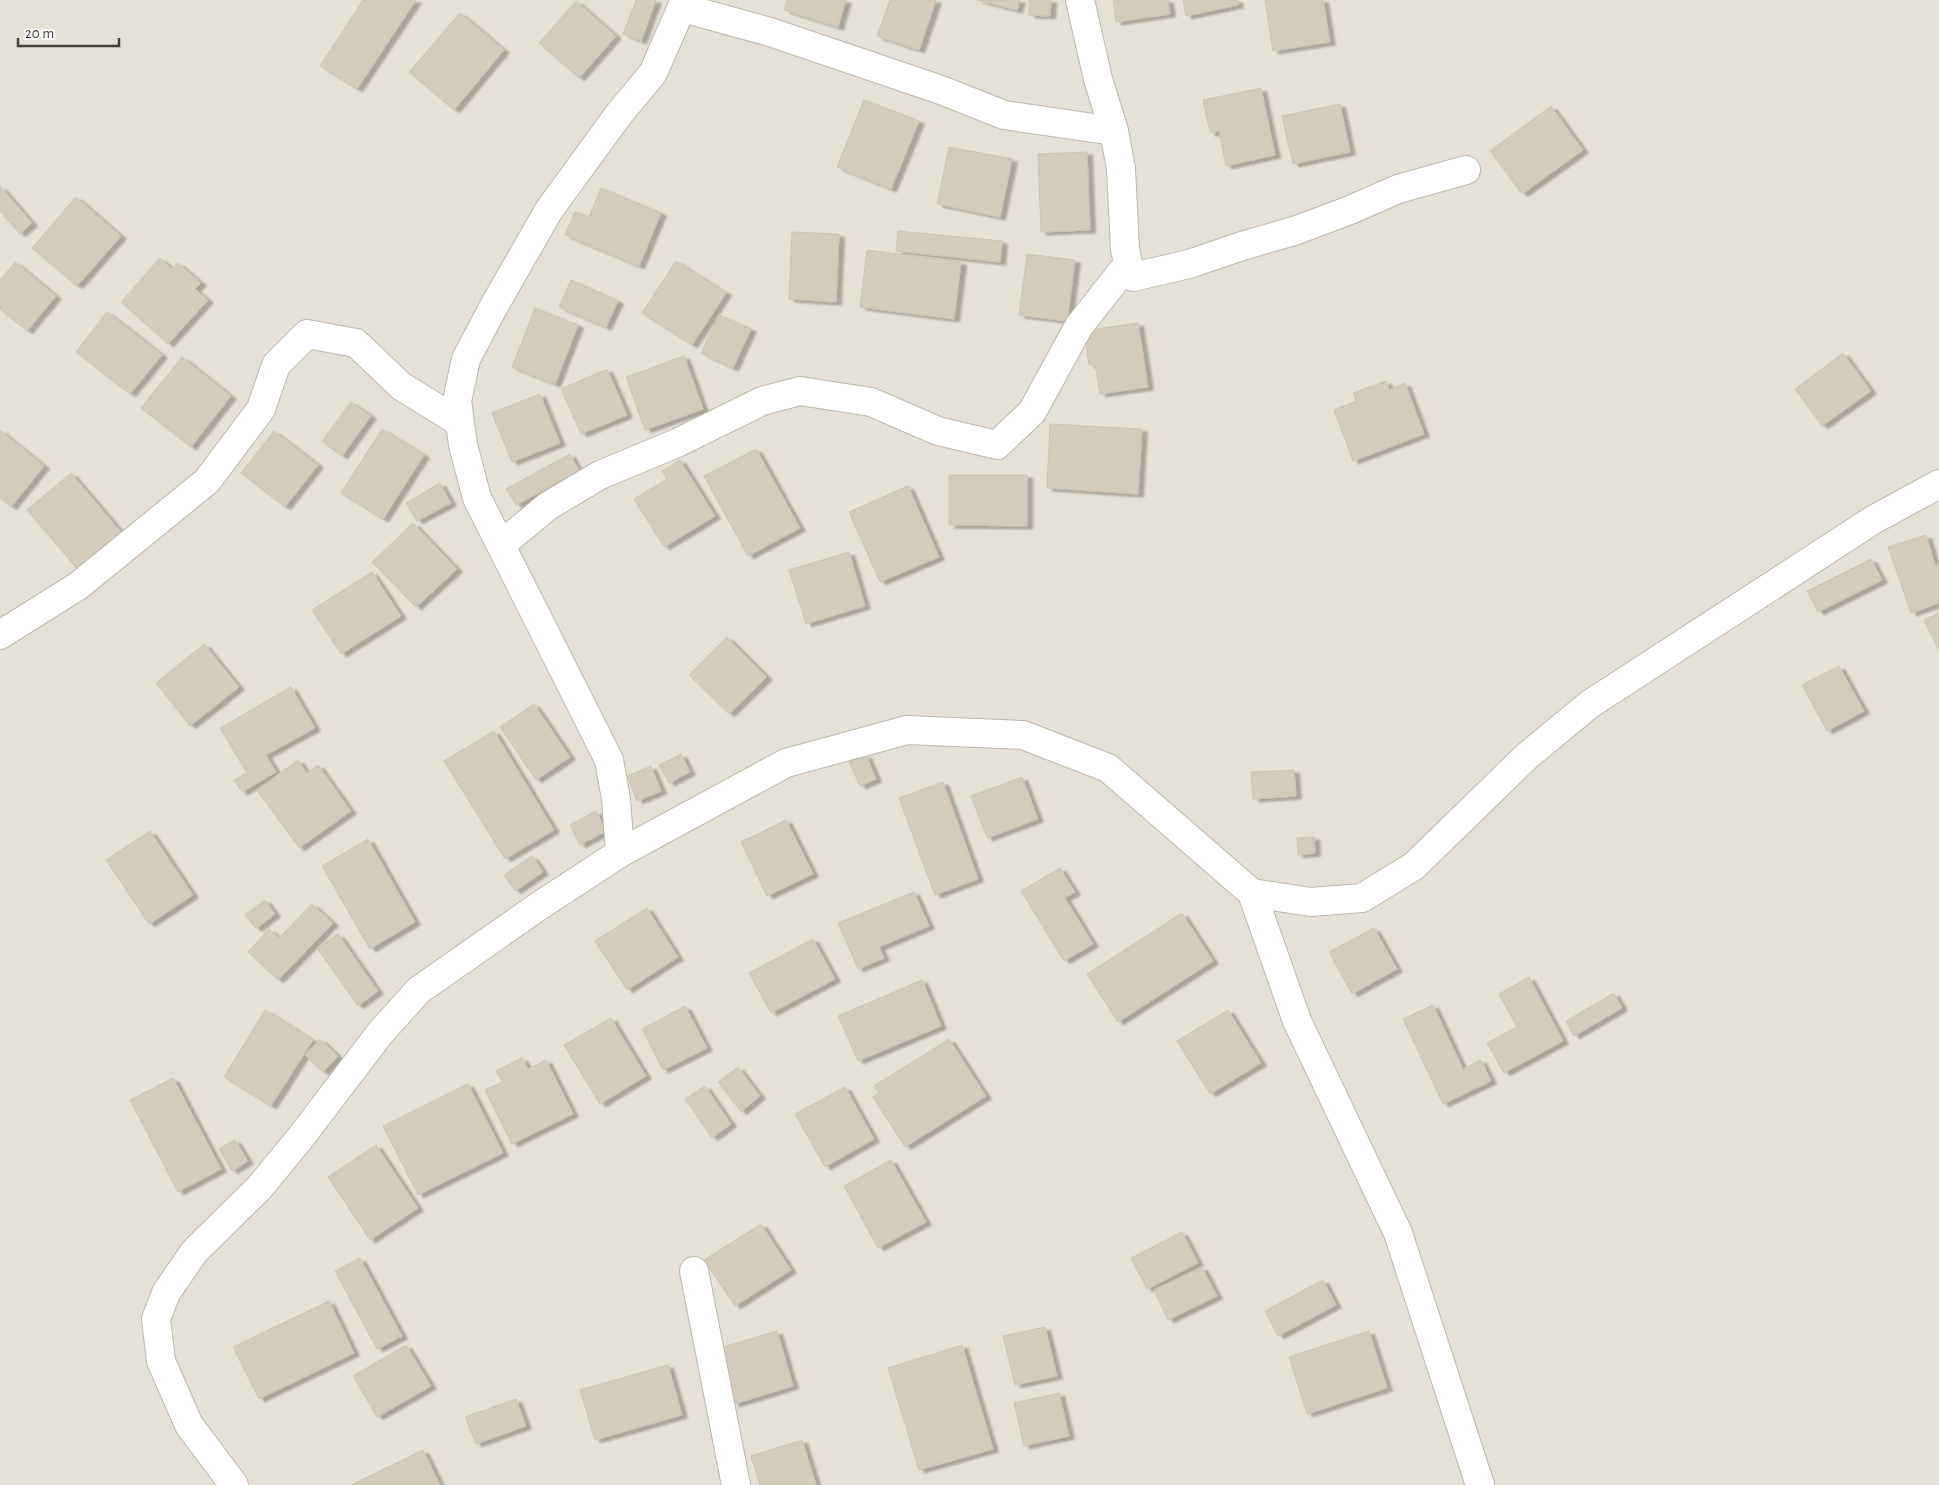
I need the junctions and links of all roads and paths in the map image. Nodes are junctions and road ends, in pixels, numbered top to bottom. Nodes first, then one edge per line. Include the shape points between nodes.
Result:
1 (1080, 0) edge
2 (684, 4) edge
3 (1114, 131) junction
4 (1466, 170) dead end
5 (1128, 264) junction
6 (459, 422) junction
7 (1939, 484) edge
8 (501, 545) junction
9 (0, 636) edge
10 (620, 853) junction
11 (1252, 893) junction
12 (694, 1271) dead end
13 (234, 1485) edge
14 (736, 1485) edge
15 (1480, 1485) edge

1 - 3 street
2 - 3 street via 941,90 1004,115
2 - 6 street via 653,73 548,210 494,306 466,359 457,401
3 - 5 street via 1121,169 1124,249
4 - 5 street via 1398,189 1297,230 1189,264 1133,277
5 - 8 street via 1079,326 1032,412 997,445 938,431 871,402 800,391 762,401 677,443 600,475 548,506
6 - 8 street via 477,498
6 - 9 street via 401,386 356,343 307,334 276,365 261,409 207,481 78,586
7 - 11 street via 1873,520 1590,704 1527,756 1414,866 1362,898 1311,902
8 - 10 street via 608,760 616,800
10 - 11 street via 786,763 907,730 1023,735 1108,768
10 - 13 street via 419,990 381,1032 302,1137 258,1188 194,1252 166,1293 156,1319 161,1361 188,1425
11 - 15 street via 1298,1021 1398,1233
12 - 14 street

